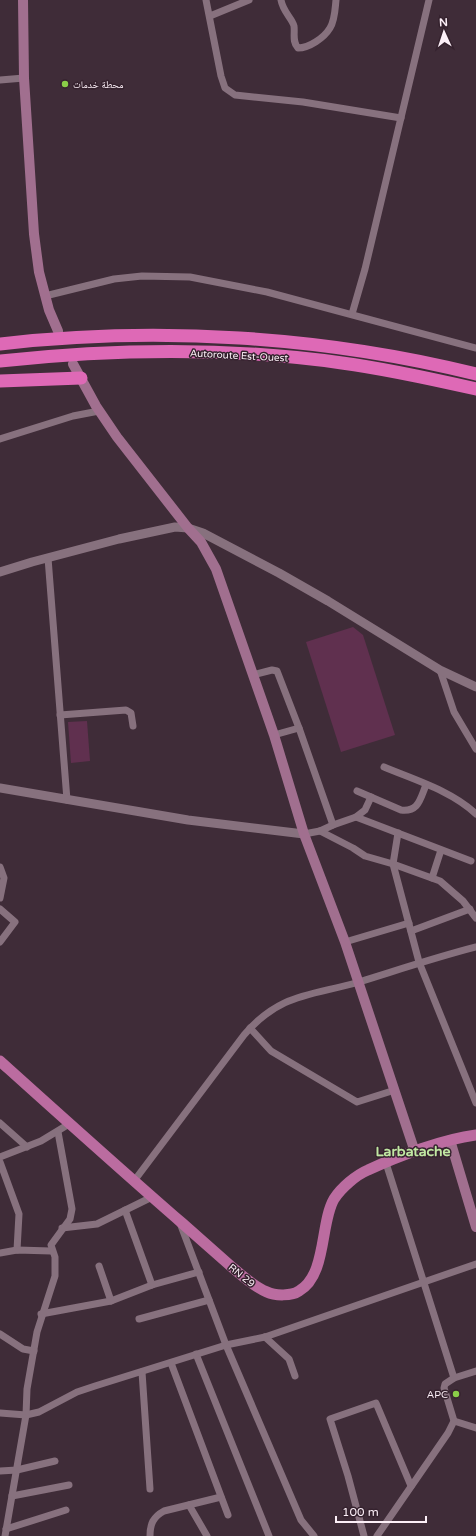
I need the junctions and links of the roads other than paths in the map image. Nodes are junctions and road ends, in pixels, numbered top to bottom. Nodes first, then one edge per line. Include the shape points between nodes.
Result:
1 (24, 0) edge
2 (206, 0) edge
3 (249, 0) edge
4 (281, 0) edge
5 (336, 0) edge
6 (430, 0) edge
7 (210, 16) junction
8 (24, 78) junction
9 (0, 80) edge
10 (401, 118) junction
11 (45, 296) junction
12 (352, 314) junction
13 (58, 332) dead end
14 (0, 344) edge
15 (476, 348) edge
16 (0, 361) edge
17 (73, 364) dead end
18 (476, 374) edge
19 (81, 378) junction
20 (0, 381) edge
21 (476, 389) edge
22 (100, 411) junction
23 (0, 439) edge
24 (188, 528) junction
25 (48, 558) junction
26 (0, 572) edge
27 (440, 670) junction
28 (253, 675) junction
29 (476, 686) edge
30 (60, 715) junction
31 (133, 726) dead end
32 (299, 728) junction
33 (274, 735) junction
34 (476, 748) edge
35 (384, 767) dead end
36 (426, 785) junction
37 (0, 788) edge
38 (357, 791) dead end
39 (371, 797) junction
40 (67, 800) junction
41 (476, 814) edge
42 (356, 817) junction
43 (333, 825) junction
44 (320, 832) junction
45 (398, 833) junction
46 (304, 834) junction
47 (441, 850) junction
48 (471, 862) dead end
49 (393, 864) junction
50 (0, 867) edge
51 (432, 878) junction
52 (0, 898) edge
53 (0, 909) edge
54 (470, 909) junction
55 (476, 918) edge
56 (409, 923) junction
57 (411, 931) junction
58 (0, 942) edge
59 (345, 942) junction
60 (476, 947) edge
61 (420, 962) junction
62 (358, 982) junction
63 (250, 1028) junction
64 (0, 1061) edge
65 (395, 1090) junction
66 (476, 1103) edge
67 (0, 1123) edge
68 (68, 1124) junction
69 (58, 1132) junction
70 (476, 1135) edge
71 (450, 1140) junction
72 (27, 1147) junction
73 (415, 1152) junction
74 (0, 1157) edge
75 (0, 1162) edge
76 (386, 1163) junction
77 (134, 1181) junction
78 (152, 1197) junction
79 (125, 1210) junction
80 (179, 1221) junction
81 (476, 1227) edge
82 (62, 1228) junction
83 (17, 1250) junction
84 (51, 1251) junction
85 (0, 1253) edge
86 (476, 1264) edge
87 (99, 1266) dead end
88 (199, 1272) junction
89 (424, 1282) junction
90 (152, 1285) junction
91 (210, 1300) junction
92 (111, 1301) junction
93 (42, 1314) junction
94 (139, 1319) dead end
95 (0, 1334) edge
96 (265, 1336) junction
97 (226, 1345) junction
98 (34, 1351) junction
99 (196, 1354) junction
100 (171, 1363) junction
101 (476, 1371) edge
102 (142, 1372) junction
103 (295, 1376) dead end
104 (454, 1378) junction
105 (0, 1413) edge
106 (26, 1415) junction
107 (454, 1421) junction
108 (476, 1428) edge
109 (55, 1461) dead end
110 (17, 1470) junction
111 (0, 1471) edge
112 (69, 1485) dead end
113 (411, 1486) junction
114 (150, 1489) dead end
115 (12, 1496) junction
116 (221, 1497) junction
117 (189, 1505) junction
118 (66, 1510) dead end
119 (228, 1515) dead end
120 (6, 1532) edge
121 (150, 1536) edge
122 (207, 1536) edge
123 (269, 1536) edge
124 (314, 1536) edge
125 (364, 1536) edge
126 (377, 1536) edge

1 - 8 main road
2 - 7 street
3 - 7 street
4 - 5 street via 284,11 293,23 298,48 314,43 330,28
6 - 10 street
7 - 10 street via 221,76 229,93
8 - 9 street
8 - 11 main road via 34,234
10 - 12 street
11 - 12 street via 114,279 166,276 247,287
11 - 13 main road
12 - 15 street
14 - 18 highway, Autoroute Est-Ouest via 100,336 270,341 371,352
16 - 21 highway, Autoroute Est-Ouest via 100,353 214,352 342,362
17 - 19 main road
19 - 20 highway
19 - 22 main road
22 - 23 street via 73,416
22 - 24 main road via 117,437
24 - 25 street via 175,527
24 - 27 street via 203,533 279,573
24 - 28 main road via 202,542 216,569
25 - 26 street
25 - 30 street
27 - 29 street
27 - 34 street via 444,689 454,712
28 - 32 street via 272,670 277,672
28 - 33 main road
30 - 31 street via 126,710 131,713
30 - 40 street
32 - 33 street
32 - 43 street
33 - 46 main road
35 - 36 street
36 - 39 street via 418,803 408,811
36 - 41 street via 456,799
37 - 40 street
38 - 39 street
39 - 42 street via 364,810
40 - 46 street via 188,820
42 - 43 street
42 - 45 street
43 - 44 street
44 - 46 street
44 - 49 street via 365,856
45 - 47 street
45 - 49 street
46 - 59 main road
47 - 48 street
47 - 51 street
49 - 51 street
49 - 56 street
50 - 52 street via 4,878
51 - 54 street via 451,889
53 - 58 street via 15,922
54 - 55 street
54 - 57 street
56 - 57 street
56 - 59 street
57 - 61 street
59 - 62 main road
60 - 61 street
61 - 62 street
61 - 66 street
62 - 63 street via 316,991 274,1007
62 - 65 main road
63 - 65 street via 271,1051 357,1102
63 - 77 street
64 - 68 main road, RN 29 / RN 29
65 - 73 main road
67 - 72 street
68 - 69 street
68 - 77 main road, RN 29 / RN 29
69 - 72 street
69 - 82 street via 72,1209 70,1219
70 - 71 main road, RN 29 / RN 29
71 - 73 main road, RN 29 / RN 29
71 - 81 main road
72 - 74 street
73 - 76 main road, RN 29 / RN 29
75 - 83 street via 19,1214
76 - 80 main road, RN 29 / RN 29 via 358,1176 334,1199 321,1256 309,1282 298,1292 269,1294 255,1286
76 - 89 street
77 - 78 main road, RN 29 / RN 29
78 - 79 street
78 - 80 main road, RN 29 / RN 29
79 - 82 street via 97,1224
79 - 90 street
80 - 88 street
82 - 84 street via 52,1241
83 - 84 street
83 - 85 street
84 - 93 street via 55,1257 55,1276
86 - 89 street
87 - 92 street
88 - 90 street
88 - 91 street
89 - 96 street
89 - 104 street
90 - 92 street
91 - 94 street
91 - 97 street
92 - 93 street
93 - 98 street
95 - 98 street via 23,1349
96 - 97 street
96 - 103 street via 289,1359
97 - 99 street
97 - 124 street via 301,1520
98 - 106 street via 27,1389
99 - 100 street
99 - 123 street
100 - 102 street
100 - 116 street
101 - 104 street
102 - 106 street via 77,1392 39,1412
102 - 114 street
104 - 107 street via 445,1384 444,1388
105 - 106 street
106 - 110 street
107 - 108 street
107 - 113 street
109 - 110 street
110 - 111 street
110 - 115 street
112 - 115 street
113 - 125 street via 376,1403 330,1419
113 - 126 street
115 - 120 street
116 - 117 street
116 - 119 street
117 - 121 street via 164,1511 156,1516 150,1525
117 - 122 street
118 - 120 street

